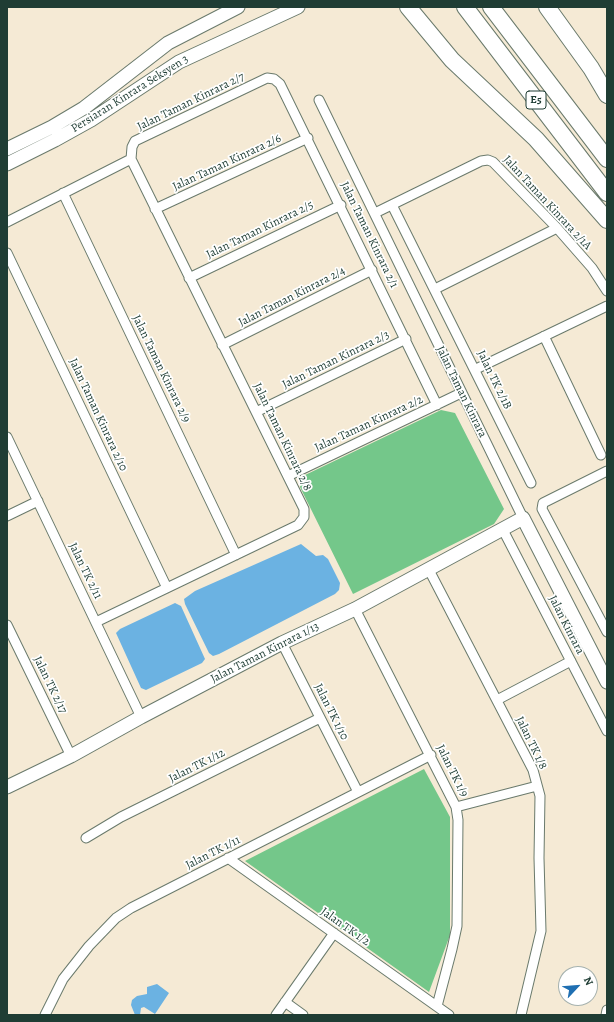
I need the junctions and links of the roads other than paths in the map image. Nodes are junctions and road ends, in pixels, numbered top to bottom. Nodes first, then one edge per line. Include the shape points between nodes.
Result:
1 (238, 7) edge
2 (298, 7) edge
3 (465, 7) edge
4 (491, 7) edge
5 (547, 7) edge
6 (407, 8) edge
7 (274, 79) joint
8 (607, 95) edge
9 (320, 100) dead end
10 (308, 138) junction
11 (7, 149) edge
12 (131, 159) junction
13 (607, 159) edge
14 (7, 164) edge
15 (63, 193) junction
16 (607, 193) edge
17 (341, 205) junction
18 (392, 205) junction
19 (155, 209) junction
20 (375, 213) junction
21 (607, 220) edge
22 (7, 222) edge
23 (557, 228) junction
24 (7, 253) edge
25 (372, 270) junction
26 (189, 278) junction
27 (435, 289) junction
28 (607, 291) edge
29 (607, 306) edge
30 (544, 336) junction
31 (406, 339) junction
32 (222, 345) junction
33 (476, 369) junction
34 (461, 393) junction
35 (437, 405) junction
36 (256, 412) junction
37 (7, 437) edge
38 (601, 454) dead end
39 (607, 470) edge
40 (288, 476) junction
41 (531, 482) dead end
42 (38, 501) junction
43 (7, 516) edge
44 (523, 518) junction
45 (503, 530) junction
46 (236, 555) junction
47 (429, 570) junction
48 (167, 588) junction
49 (355, 609) junction
50 (96, 622) junction
51 (7, 625) edge
52 (607, 632) edge
53 (282, 644) junction
54 (571, 661) junction
55 (603, 664) edge
56 (607, 682) edge
57 (496, 700) junction
58 (141, 717) junction
59 (320, 718) junction
60 (607, 731) edge
61 (431, 755) junction
62 (71, 756) junction
63 (537, 786) junction
64 (7, 787) edge
65 (358, 792) junction
66 (456, 807) junction
67 (86, 838) dead end
68 (228, 858) junction
69 (334, 934) junction
70 (285, 1002) junction
71 (436, 1006) junction
72 (607, 1010) edge
73 (45, 1015) edge
74 (276, 1015) edge
75 (304, 1015) edge
76 (448, 1015) edge
77 (521, 1015) edge
78 (606, 1015) edge

1 - 11 street, Persiaran Kinrara Seksyen 3 via 182,34 84,108
2 - 14 street, Persiaran Kinrara Seksyen 3 via 179,62 91,120
3 - 16 highway, E5
4 - 13 highway, E5
5 - 8 highway
6 - 21 highway via 452,60 536,139
7 - 10 street, Jalan Taman Kinrara 2/1 via 280,84
7 - 12 street, Jalan Taman Kinrara 2/7 via 267,78 135,141
9 - 20 street, Jalan Taman Kinrara
10 - 17 street, Jalan Taman Kinrara 2/1
10 - 19 street, Jalan Taman Kinrara 2/6
12 - 15 street
12 - 19 street, Jalan Taman Kinrara 2/8
15 - 22 street
15 - 46 street, Jalan Taman Kinrara 2/9
17 - 25 street, Jalan Taman Kinrara 2/1
17 - 26 street, Jalan Taman Kinrara 2/5
18 - 20 street
18 - 23 street, Jalan Taman Kinrara 2/1A via 481,161 488,160 493,162
18 - 27 street, Jalan TK 2/1B
19 - 26 street, Jalan Taman Kinrara 2/8
20 - 34 street, Jalan Taman Kinrara
23 - 27 street
23 - 28 street, Jalan Taman Kinrara 2/1A via 592,268
24 - 48 street, Jalan Taman Kinrara 2/10
25 - 31 street, Jalan Taman Kinrara 2/1
25 - 32 street, Jalan Taman Kinrara 2/4
26 - 32 street, Jalan Taman Kinrara 2/8
27 - 33 street, Jalan TK 2/1B
29 - 30 street
30 - 33 street
30 - 38 street
31 - 35 street, Jalan Taman Kinrara 2/1
31 - 36 street, Jalan Taman Kinrara 2/3
32 - 36 street, Jalan Taman Kinrara 2/8
33 - 41 street, Jalan TK 2/1B
34 - 35 street, Jalan Taman Kinrara 2/2
34 - 44 street, Jalan Taman Kinrara
35 - 40 street, Jalan Taman Kinrara 2/2
36 - 40 street, Jalan Taman Kinrara 2/8
37 - 42 street, Jalan TK 2/11
39 - 52 street via 543,503 542,509
40 - 46 street, Jalan Taman Kinrara 2/8 via 304,509 304,517 298,525
42 - 43 street
42 - 50 street, Jalan TK 2/11
44 - 45 street, Jalan Taman Kinrara 1/13
44 - 55 street, Jalan Taman Kinrara
45 - 47 street, Jalan Taman Kinrara 1/13
45 - 54 street, Jalan Kinrara
46 - 48 street, Jalan Taman Kinrara 2/8
47 - 49 street, Jalan Taman Kinrara 1/13
47 - 57 street, Jalan TK 1/8
48 - 50 street, Jalan Taman Kinrara 2/8
49 - 53 street, Jalan Taman Kinrara 1/13
49 - 61 street, Jalan TK 1/9
50 - 58 street, Jalan TK 2/11
51 - 62 street, Jalan TK 2/17
53 - 58 street, Jalan Taman Kinrara 1/13
53 - 59 street, Jalan TK 1/10
54 - 57 street
54 - 60 street, Jalan Kinrara
55 - 56 street, Jalan Taman Kinrara
57 - 63 street, Jalan TK 1/8 via 533,770
58 - 62 street, Jalan Taman Kinrara 1/13
59 - 65 street, Jalan TK 1/10
59 - 67 street, Jalan TK 1/12 via 121,817
61 - 65 street, Jalan TK 1/11
61 - 66 street, Jalan TK 1/9
62 - 64 street, Jalan Taman Kinrara 1/13
63 - 66 street
63 - 77 street, Jalan TK 1/8 via 540,796 541,931
65 - 68 street, Jalan TK 1/11
66 - 71 street, Jalan TK 1/9 via 457,926
68 - 69 street, Jalan TK 1/2
68 - 73 street, Jalan TK 1/11 via 116,918 89,946 63,979
69 - 70 street
69 - 71 street, Jalan TK 1/2
70 - 74 street
70 - 75 street
71 - 76 street, Jalan TK 1/2
72 - 78 street

